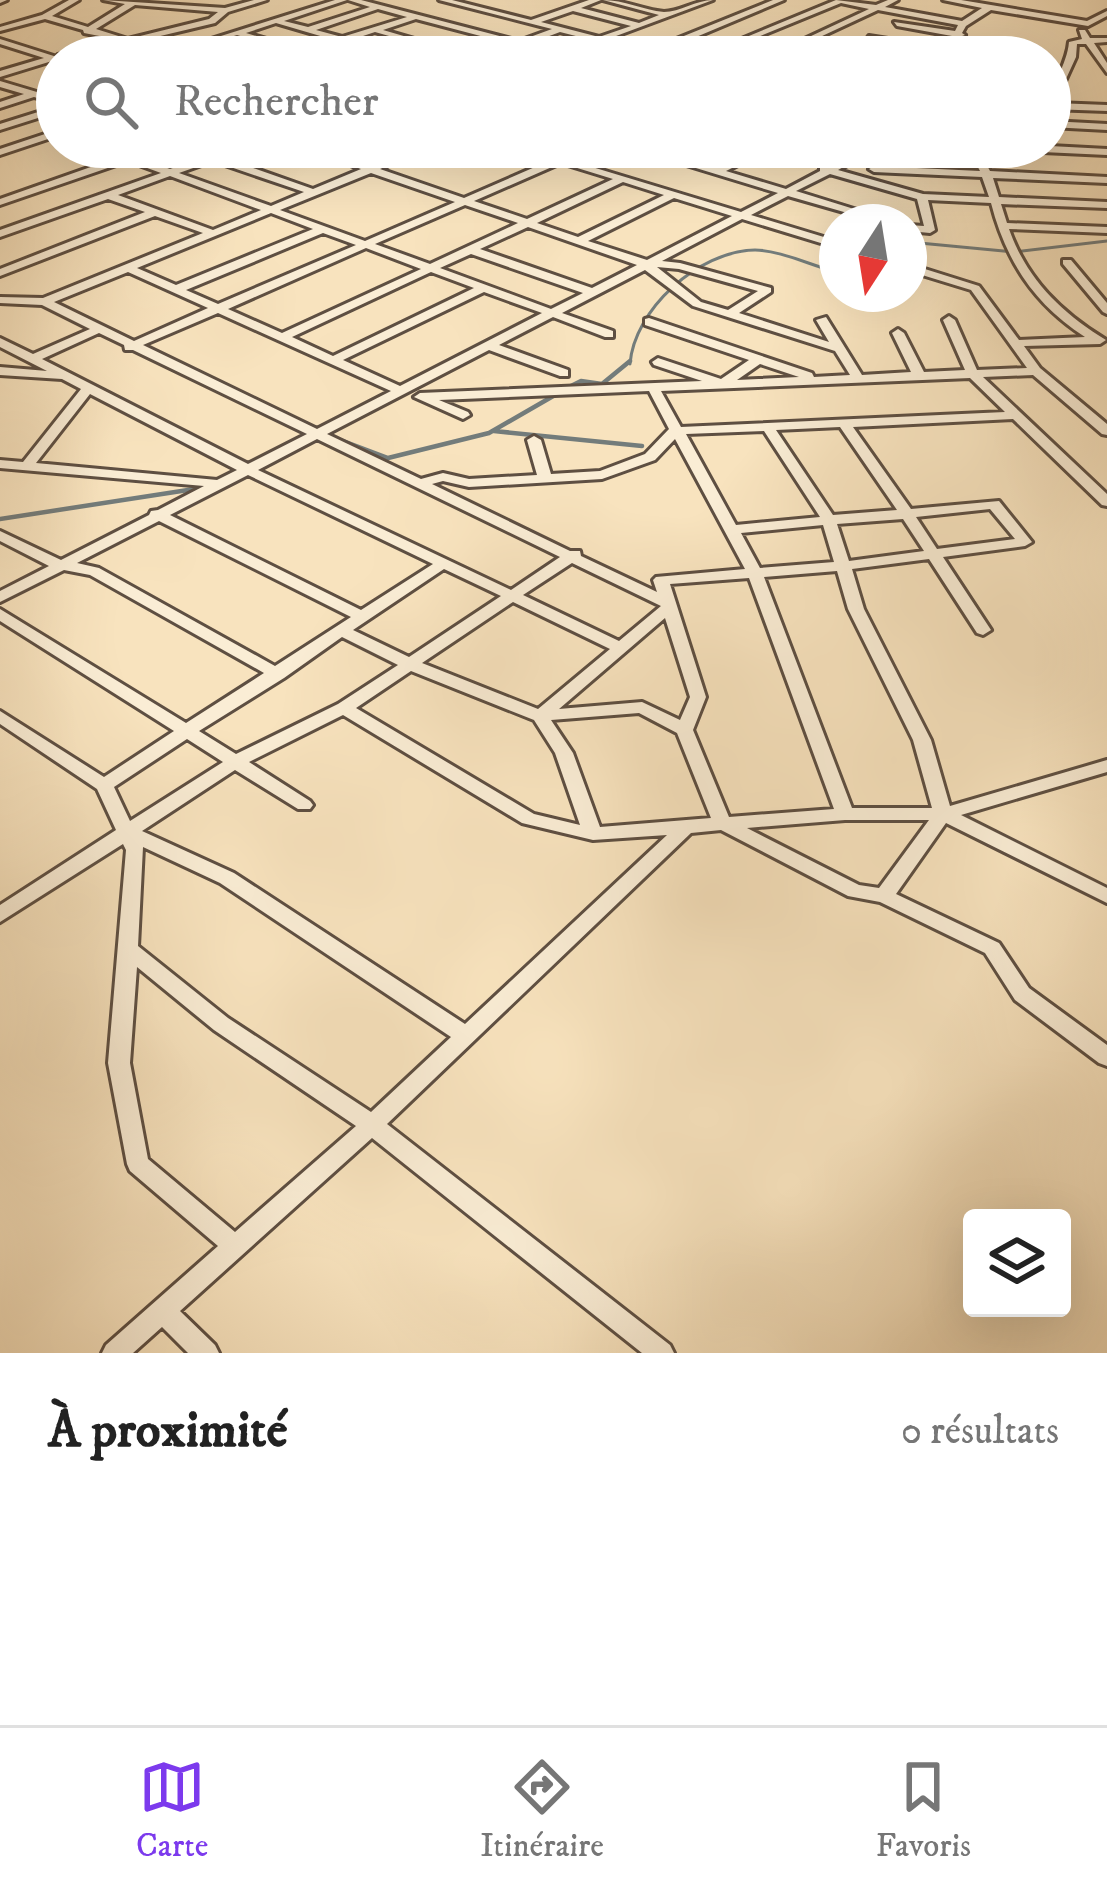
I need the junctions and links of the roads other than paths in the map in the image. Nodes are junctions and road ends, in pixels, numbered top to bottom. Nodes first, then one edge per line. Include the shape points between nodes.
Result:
1 (75, 0) edge
2 (106, 0) edge
3 (216, 0) edge
4 (263, 0) edge
5 (288, 0) edge
6 (348, 0) edge
7 (597, 0) edge
8 (607, 0) edge
9 (709, 0) edge
10 (780, 0) edge
11 (842, 0) edge
12 (894, 0) edge
13 (948, 0) edge
14 (1047, 0) edge
15 (138, 1) edge
16 (449, 2) edge
17 (965, 2) edge
18 (206, 7) junction
19 (378, 7) junction
20 (688, 7) junction
21 (990, 7) junction
22 (317, 8) junction
23 (879, 8) junction
24 (572, 9) junction
25 (225, 10) junction
26 (751, 12) junction
27 (1023, 12) junction
28 (1107, 14) edge
29 (666, 15) junction
30 (916, 15) junction
31 (418, 16) junction
32 (45, 17) junction
33 (732, 19) junction
34 (274, 21) junction
35 (790, 21) junction
36 (212, 22) junction
37 (531, 22) junction
38 (898, 24) junction
39 (1088, 24) junction
40 (641, 25) junction
41 (660, 28) dead end
42 (0, 29) edge
43 (560, 29) junction
44 (307, 30) junction
45 (375, 30) junction
46 (769, 30) junction
47 (831, 30) junction
48 (87, 31) junction
49 (677, 31) dead end
50 (236, 32) junction
51 (959, 34) junction
52 (695, 35) joint
53 (905, 35) dead end
54 (109, 36) edge
55 (159, 36) edge
56 (224, 36) edge
57 (249, 36) edge
58 (329, 36) edge
59 (356, 36) edge
60 (397, 36) edge
61 (494, 36) edge
62 (540, 36) edge
63 (589, 36) edge
64 (610, 36) edge
65 (754, 36) edge
66 (817, 36) edge
67 (871, 36) edge
68 (1088, 39) junction
69 (1107, 40) edge
70 (3, 44) edge
71 (1071, 52) edge
72 (36, 53) edge
73 (1103, 56) edge
74 (36, 64) edge
75 (1071, 71) edge
76 (1107, 72) edge
77 (0, 74) edge
78 (0, 84) edge
79 (36, 94) joint
80 (0, 104) edge
81 (1071, 106) edge
82 (1107, 108) edge
83 (36, 113) edge
84 (1071, 125) edge
85 (0, 127) edge
86 (1107, 127) edge
87 (36, 140) edge
88 (1071, 150) edge
89 (0, 152) edge
90 (1107, 152) edge
91 (97, 168) edge
92 (155, 168) edge
93 (182, 168) edge
94 (242, 168) edge
95 (361, 168) edge
96 (376, 168) edge
97 (542, 168) edge
98 (586, 168) edge
99 (704, 168) edge
100 (726, 168) edge
101 (986, 168) edge
102 (824, 169) joint
103 (874, 169) joint
104 (369, 171) junction
105 (718, 172) junction
106 (167, 173) junction
107 (990, 175) junction
108 (622, 179) junction
109 (1107, 180) edge
110 (784, 190) junction
111 (313, 192) junction
112 (908, 192) junction
113 (108, 195) junction
114 (673, 195) junction
115 (922, 197) junction
116 (997, 200) junction
117 (0, 202) edge
118 (463, 203) junction
119 (831, 204) edge
120 (924, 204) edge
121 (1107, 205) edge
122 (269, 210) junction
123 (155, 212) junction
124 (738, 214) junction
125 (524, 224) junction
126 (1002, 226) junction
127 (322, 229) junction
128 (1107, 230) edge
129 (215, 233) junction
130 (0, 234) edge
131 (819, 239) edge
132 (577, 242) junction
133 (365, 245) junction
134 (471, 250) junction
135 (1067, 262) dead end
136 (643, 263) junction
137 (128, 268) junction
138 (432, 268) junction
139 (0, 273) edge
140 (927, 273) edge
141 (180, 288) junction
142 (482, 289) junction
143 (590, 291) junction
144 (0, 300) edge
145 (44, 302) junction
146 (222, 308) junction
147 (1107, 310) edge
148 (549, 313) junction
149 (729, 315) junction
150 (823, 320) dead end
151 (949, 320) dead end
152 (649, 322) dead end
153 (94, 331) junction
154 (609, 334) dead end
155 (898, 334) dead end
156 (285, 336) junction
157 (1101, 340) edge
158 (0, 342) edge
159 (1020, 343) junction
160 (486, 344) junction
161 (129, 347) junction
162 (837, 348) junction
163 (36, 357) junction
164 (758, 359) junction
165 (332, 361) junction
166 (658, 362) dead end
167 (0, 371) edge
168 (1036, 371) junction
169 (972, 373) junction
170 (564, 374) dead end
171 (61, 376) junction
172 (920, 376) junction
173 (858, 378) junction
174 (820, 380) junction
175 (723, 384) junction
176 (653, 387) junction
177 (87, 389) junction
178 (397, 389) junction
179 (420, 397) junction
180 (1016, 415) junction
181 (463, 416) dead end
182 (844, 423) junction
183 (767, 426) junction
184 (675, 430) junction
185 (1107, 431) edge
186 (312, 433) junction
187 (534, 440) dead end
188 (1, 465) edge
189 (26, 466) junction
190 (244, 468) junction
191 (545, 479) junction
192 (216, 483) junction
193 (421, 483) junction
194 (1101, 485) edge
195 (1107, 502) edge
196 (156, 514) junction
197 (907, 514) junction
198 (829, 520) junction
199 (731, 530) junction
200 (0, 536) edge
201 (932, 552) junction
202 (574, 554) junction
203 (444, 563) junction
204 (60, 565) junction
205 (843, 566) junction
206 (755, 573) junction
207 (512, 597) junction
208 (0, 598) edge
209 (671, 605) junction
210 (0, 614) edge
211 (363, 617) junction
212 (983, 630) dead end
213 (343, 631) junction
214 (619, 647) junction
215 (411, 665) junction
216 (278, 674) junction
217 (344, 708) junction
218 (0, 716) edge
219 (539, 716) junction
220 (685, 730) junction
221 (186, 731) junction
222 (235, 762) junction
223 (1107, 766) edge
224 (104, 785) junction
225 (304, 805) dead end
226 (845, 814) junction
227 (943, 814) junction
228 (722, 823) junction
229 (687, 826) junction
230 (127, 832) junction
231 (593, 834) junction
232 (884, 896) junction
233 (1107, 896) edge
234 (0, 915) edge
235 (128, 949) junction
236 (466, 1036) junction
237 (1107, 1057) edge
238 (372, 1124) junction
239 (235, 1246) junction
240 (162, 1312) junction
241 (115, 1353) edge
242 (206, 1353) edge
243 (662, 1353) edge

1 - 32 street
2 - 15 street
3 - 18 street
4 - 25 street
5 - 22 street
6 - 19 street
6 - 22 street
7 - 24 street
8 - 29 street
9 - 20 street
10 - 26 street
11 - 23 street
11 - 35 street
12 - 23 street
13 - 17 street
13 - 30 street
14 - 27 street
15 - 18 street
15 - 48 street
16 - 31 street
16 - 37 street
17 - 21 street
18 - 25 street
19 - 31 street
19 - 44 street
20 - 29 street
20 - 33 street
21 - 27 street
21 - 51 street
22 - 34 street
23 - 30 street
23 - 47 street
24 - 37 street
24 - 40 street
25 - 36 street
26 - 33 street
26 - 35 street
27 - 39 street
28 - 39 street
29 - 40 street
30 - 38 street
30 - 51 street
31 - 45 street
31 - 61 street
32 - 42 street
32 - 48 street
33 - 46 street
33 - 52 street
34 - 44 street
34 - 50 street
35 - 46 street
35 - 47 street
36 - 50 street
36 - 55 street
37 - 43 street
38 - 51 street
38 - 67 street
39 - 68 street via 1081,28
40 - 41 street
40 - 64 street
43 - 62 street
43 - 63 street
44 - 58 street
45 - 59 street
45 - 60 street
46 - 65 street
47 - 66 street
48 - 54 street
49 - 52 street
50 - 56 street
50 - 57 street
51 - 53 street
68 - 69 street
68 - 71 street via 1073,42
68 - 73 street
70 - 72 street
73 - 76 street
74 - 77 street
75 - 76 street
78 - 79 street
79 - 80 street
81 - 82 street
83 - 85 street
84 - 86 street
87 - 89 street
88 - 90 street
91 - 117 street
92 - 106 street
93 - 106 street
94 - 111 street
95 - 104 street
96 - 104 street
97 - 118 street
98 - 108 street
99 - 105 street
100 - 105 street
101 - 107 street
102 - 110 street
102 - 112 street
103 - 107 street
103 - 112 street
104 - 111 street
104 - 118 street
105 - 110 street
106 - 113 street
106 - 122 street
107 - 109 street
107 - 116 street
108 - 114 street
108 - 125 street
110 - 119 street
110 - 124 street
111 - 122 street
112 - 115 street
113 - 123 street
113 - 130 street
114 - 124 street
114 - 132 street
115 - 116 street
115 - 120 street
116 - 121 street
116 - 126 street
118 - 125 street
118 - 133 street
122 - 127 street
122 - 129 street
123 - 129 street
123 - 139 street
124 - 131 street
124 - 136 street
125 - 132 street
125 - 134 street
126 - 128 street
126 - 157 street via 1027,278 1058,316
127 - 133 street
127 - 141 street
129 - 137 street
132 - 136 street
133 - 138 street
133 - 146 street
134 - 138 street
134 - 143 street
135 - 147 street
136 - 143 street
136 - 149 street via 690,300
136 - 149 street via 766,290
137 - 141 street
137 - 145 street
138 - 142 street
138 - 156 street
140 - 159 street via 975,288
141 - 146 street
142 - 148 street
142 - 165 street
143 - 148 street
144 - 145 street
145 - 153 street
146 - 156 street
146 - 161 street
148 - 154 street
148 - 160 street
149 - 162 street
150 - 162 street
151 - 169 street
152 - 164 street
153 - 161 street
153 - 163 street
155 - 172 street
156 - 165 street
157 - 159 street
158 - 163 street
159 - 168 street
160 - 170 street
160 - 178 street
161 - 186 street
162 - 173 street
163 - 171 street
164 - 174 street
164 - 175 street
165 - 178 street
166 - 175 street
167 - 171 street
168 - 169 street
168 - 185 street
169 - 172 street
169 - 180 street
171 - 177 street
172 - 173 street
173 - 174 street
174 - 175 street
175 - 176 street
176 - 179 street
176 - 184 street
177 - 189 street
177 - 190 street
178 - 179 street
178 - 186 street
179 - 181 street
180 - 182 street
180 - 194 street
182 - 183 street
182 - 197 street
183 - 184 street
183 - 198 street
184 - 191 street via 641,463
184 - 199 street
186 - 190 street
186 - 193 street
187 - 191 street
188 - 189 street
189 - 192 street
190 - 192 street
190 - 203 street
191 - 193 street
192 - 196 street
193 - 202 street
194 - 195 street
196 - 204 street
196 - 211 street
197 - 198 street
197 - 201 street
197 - 201 street via 994,504 1025,542
198 - 199 street
198 - 205 street
199 - 206 street
200 - 204 street
201 - 205 street
201 - 212 street
202 - 207 street
202 - 209 street
203 - 207 street
203 - 211 street
204 - 208 street
204 - 216 street via 94,571
205 - 206 street
205 - 227 street via 922,740
206 - 209 street via 662,580
206 - 226 street
207 - 214 street
207 - 215 street
209 - 214 street
209 - 220 street via 698,698
210 - 221 street
211 - 213 street
213 - 215 street
213 - 216 street
214 - 219 street
215 - 217 street
215 - 219 street
216 - 221 street
217 - 222 street
217 - 231 street via 528,819
218 - 224 street
219 - 220 street via 642,707
219 - 231 street via 564,753
220 - 228 street
221 - 222 street
221 - 224 street
222 - 225 street
222 - 230 street
223 - 227 street
224 - 230 street
226 - 227 street
226 - 228 street
227 - 232 street
227 - 233 street
228 - 229 street
228 - 232 street via 855,891
229 - 231 street
229 - 236 street
230 - 234 street
230 - 235 street via 135,850
230 - 236 street via 227,878
232 - 237 street via 992,948 1022,994
235 - 238 street via 221,1024
235 - 239 street via 119,1063 138,1163
236 - 238 street
238 - 239 street
238 - 243 street
239 - 240 street
240 - 241 street
240 - 242 street

